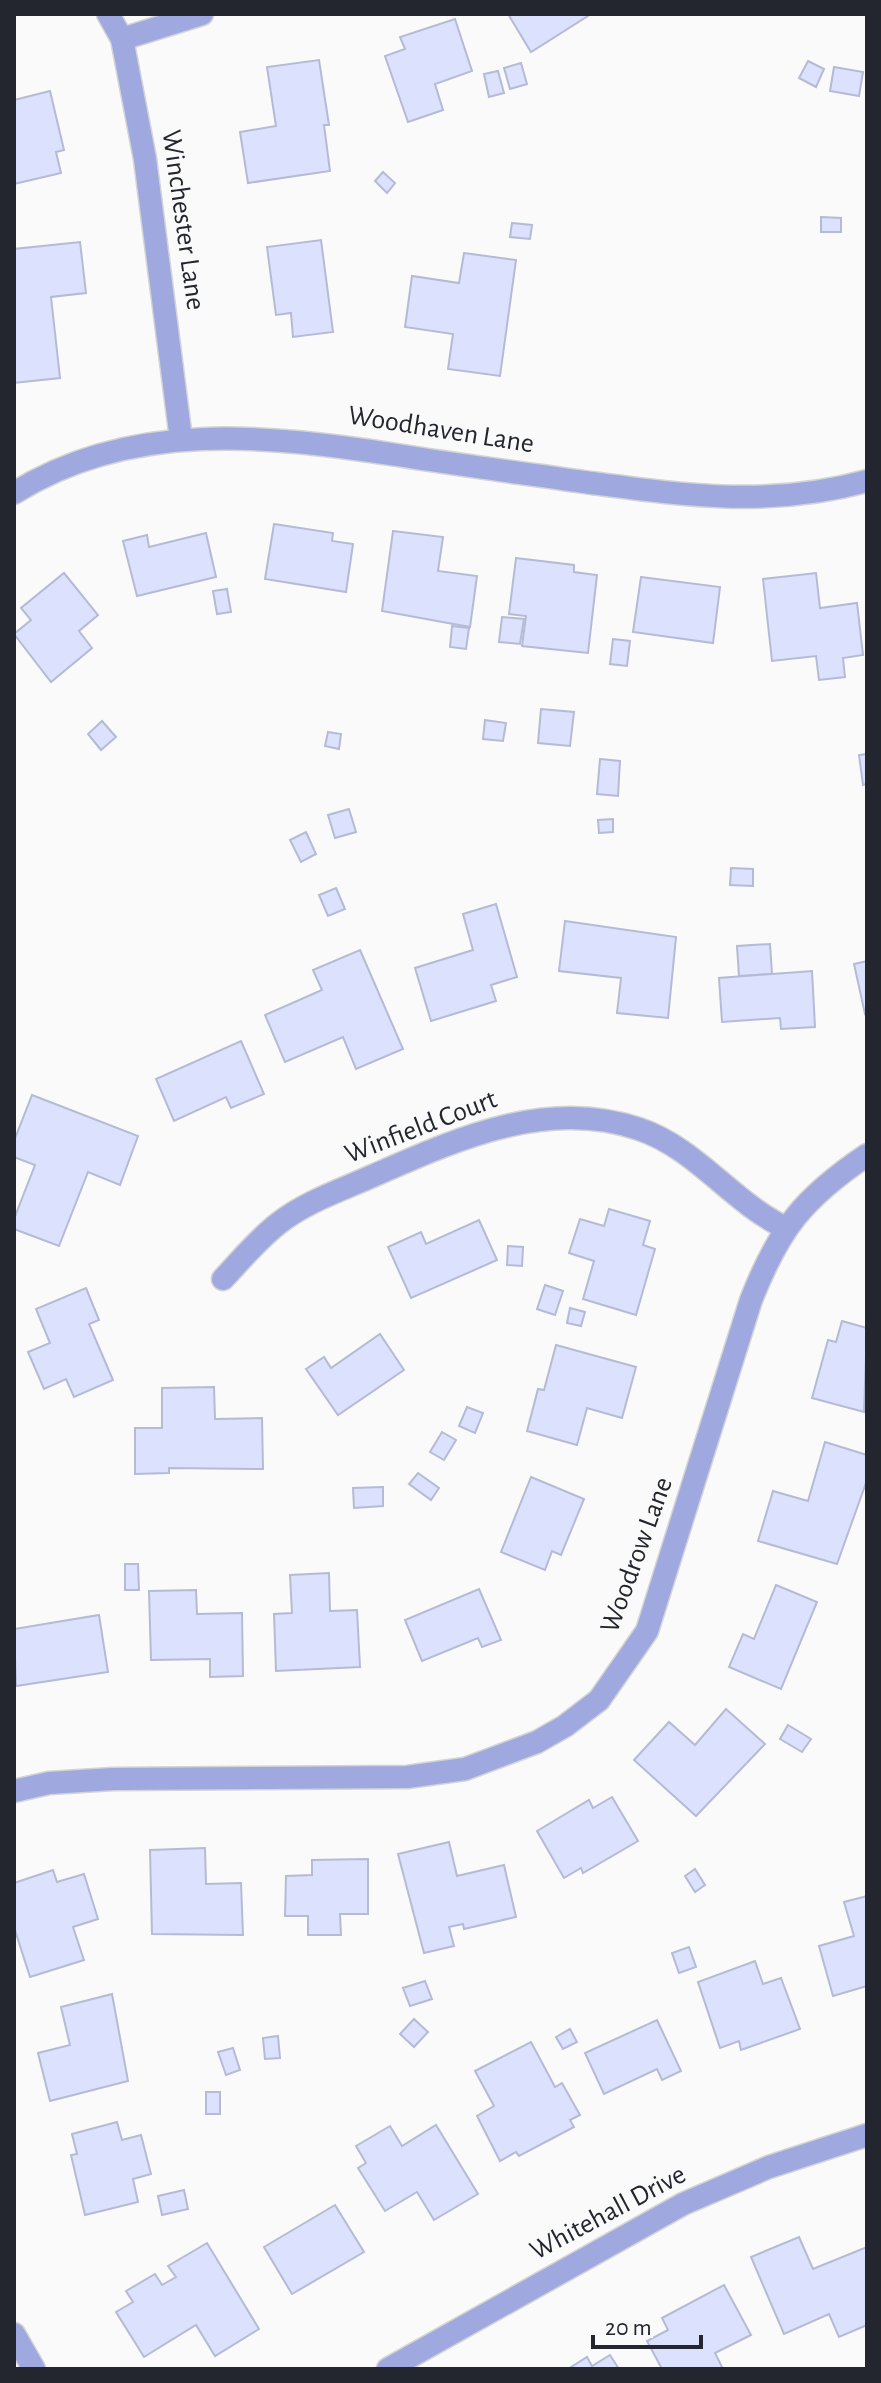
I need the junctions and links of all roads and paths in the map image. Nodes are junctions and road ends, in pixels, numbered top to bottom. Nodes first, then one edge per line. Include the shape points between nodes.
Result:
1 (108, 14) edge
2 (202, 14) edge
3 (122, 39) junction
4 (181, 439) junction
5 (867, 481) edge
6 (14, 493) edge
7 (867, 1155) edge
8 (784, 1227) junction
9 (223, 1279) dead end
10 (14, 1791) edge
11 (867, 2135) edge
12 (14, 2334) edge
13 (34, 2369) edge
14 (388, 2369) edge

1 - 3 street, Winchester Lane
2 - 3 street
3 - 4 street, Winchester Lane via 145,159
4 - 5 street, Woodhaven Lane via 318,442 732,499 774,498
4 - 6 street, Woodhaven Lane via 98,453
7 - 8 street, Woodrow Lane via 814,1195
8 - 9 street, Winfield Court via 686,1154 638,1128 539,1119 509,1123 434,1149 304,1207 278,1223
8 - 10 street, Woodrow Lane via 751,1300 647,1631 599,1700 565,1726 465,1769 407,1777 113,1779
11 - 14 street, Whitehall Drive via 769,2167 683,2204
12 - 13 street

